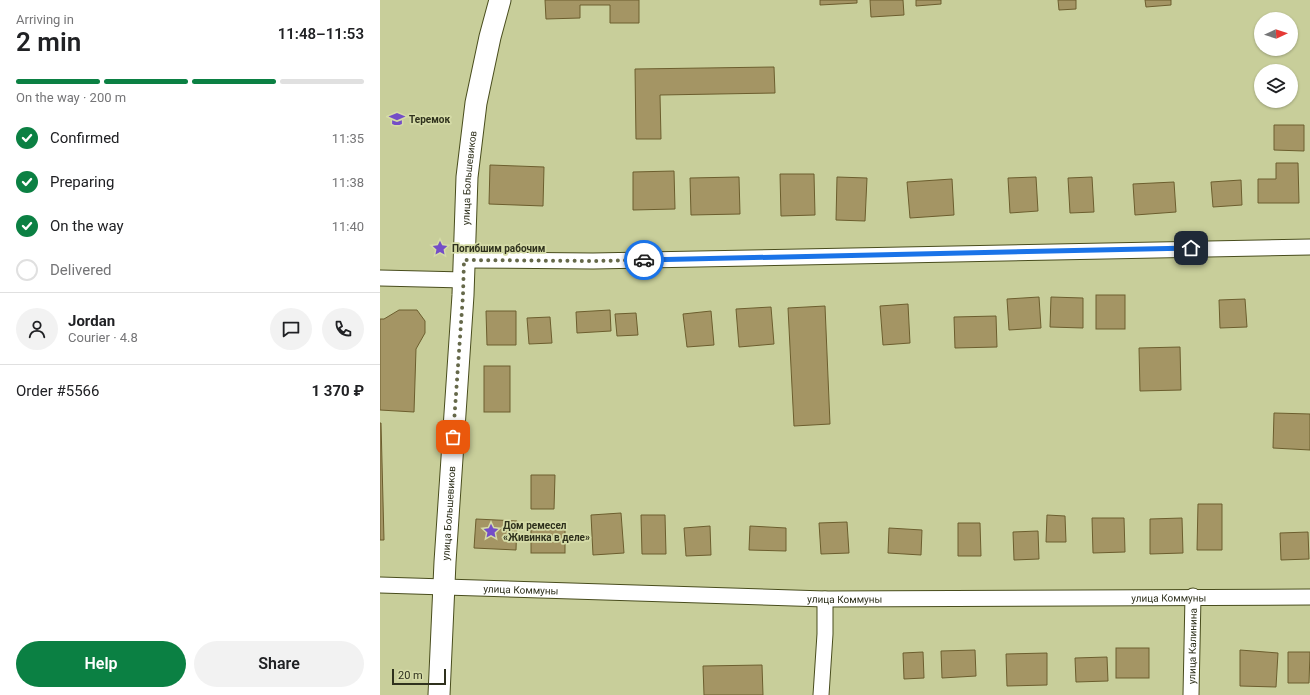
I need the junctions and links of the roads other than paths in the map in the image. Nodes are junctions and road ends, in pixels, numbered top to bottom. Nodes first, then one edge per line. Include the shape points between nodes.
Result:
1 (500, 0) edge
2 (1310, 247) edge
3 (464, 270) junction
4 (380, 278) edge
5 (380, 585) edge
6 (443, 586) junction
7 (1193, 596) junction
8 (1310, 597) edge
9 (826, 598) junction
10 (439, 695) edge
11 (821, 695) edge
12 (1191, 695) edge

1 - 3 street, улица Большевиков via 476,103 467,177
2 - 3 street via 593,261
3 - 4 street
3 - 6 street, улица Большевиков
5 - 6 street, улица Коммуны
6 - 9 street, улица Коммуны
6 - 10 street, улица Большевиков
7 - 8 street, улица Коммуны
7 - 9 street, улица Коммуны
7 - 12 street, улица Калинина
9 - 11 street

